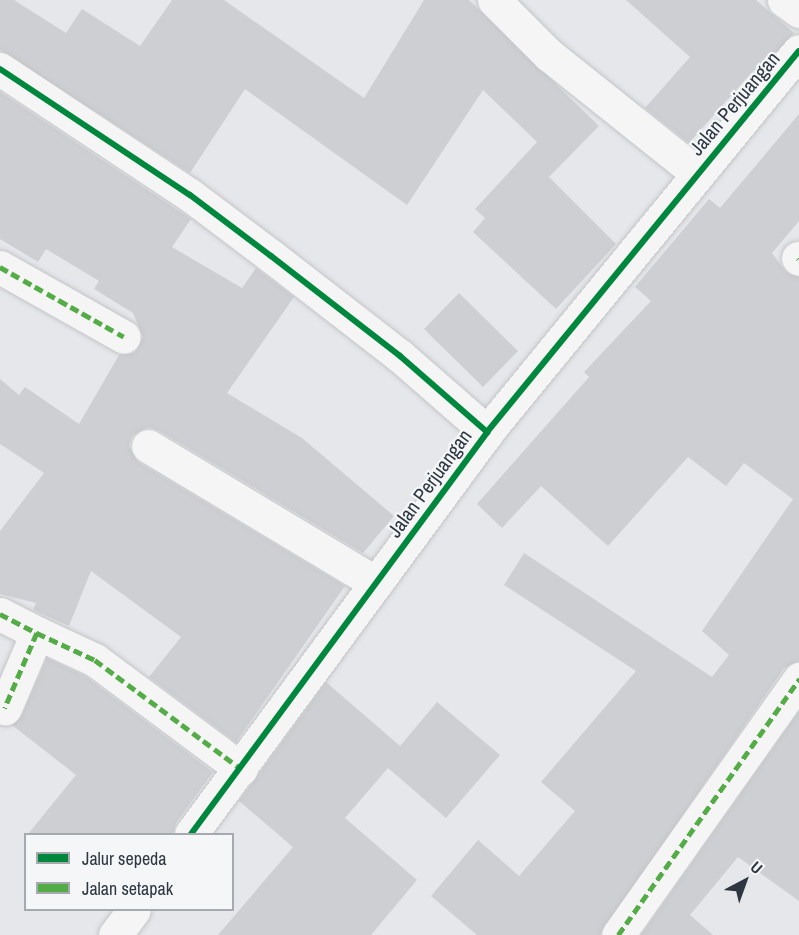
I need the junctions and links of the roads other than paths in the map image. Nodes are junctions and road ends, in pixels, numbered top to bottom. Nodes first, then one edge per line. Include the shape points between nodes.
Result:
1 (494, 0) edge
2 (784, 0) edge
3 (799, 11) edge
4 (799, 51) edge
5 (0, 69) edge
6 (697, 173) junction
7 (0, 267) edge
8 (123, 337) dead end
9 (487, 432) junction
10 (148, 446) dead end
11 (376, 582) junction
12 (0, 614) edge
13 (37, 633) junction
14 (799, 679) edge
15 (5, 708) dead end
16 (241, 769) junction
17 (192, 833) edge
18 (133, 911) edge
19 (115, 935) edge
20 (618, 935) edge

1 - 6 street via 549,54
2 - 3 street
4 - 6 street, Jalan Perjuangan
5 - 9 street via 190,195 400,356
6 - 9 street, Jalan Perjuangan
7 - 8 street
9 - 11 street, Jalan Perjuangan
10 - 11 street
11 - 16 street, Jalan Perjuangan
12 - 13 street
13 - 15 street
13 - 16 street via 95,660
14 - 20 street
16 - 17 street, Jalan Perjuangan
18 - 19 street

